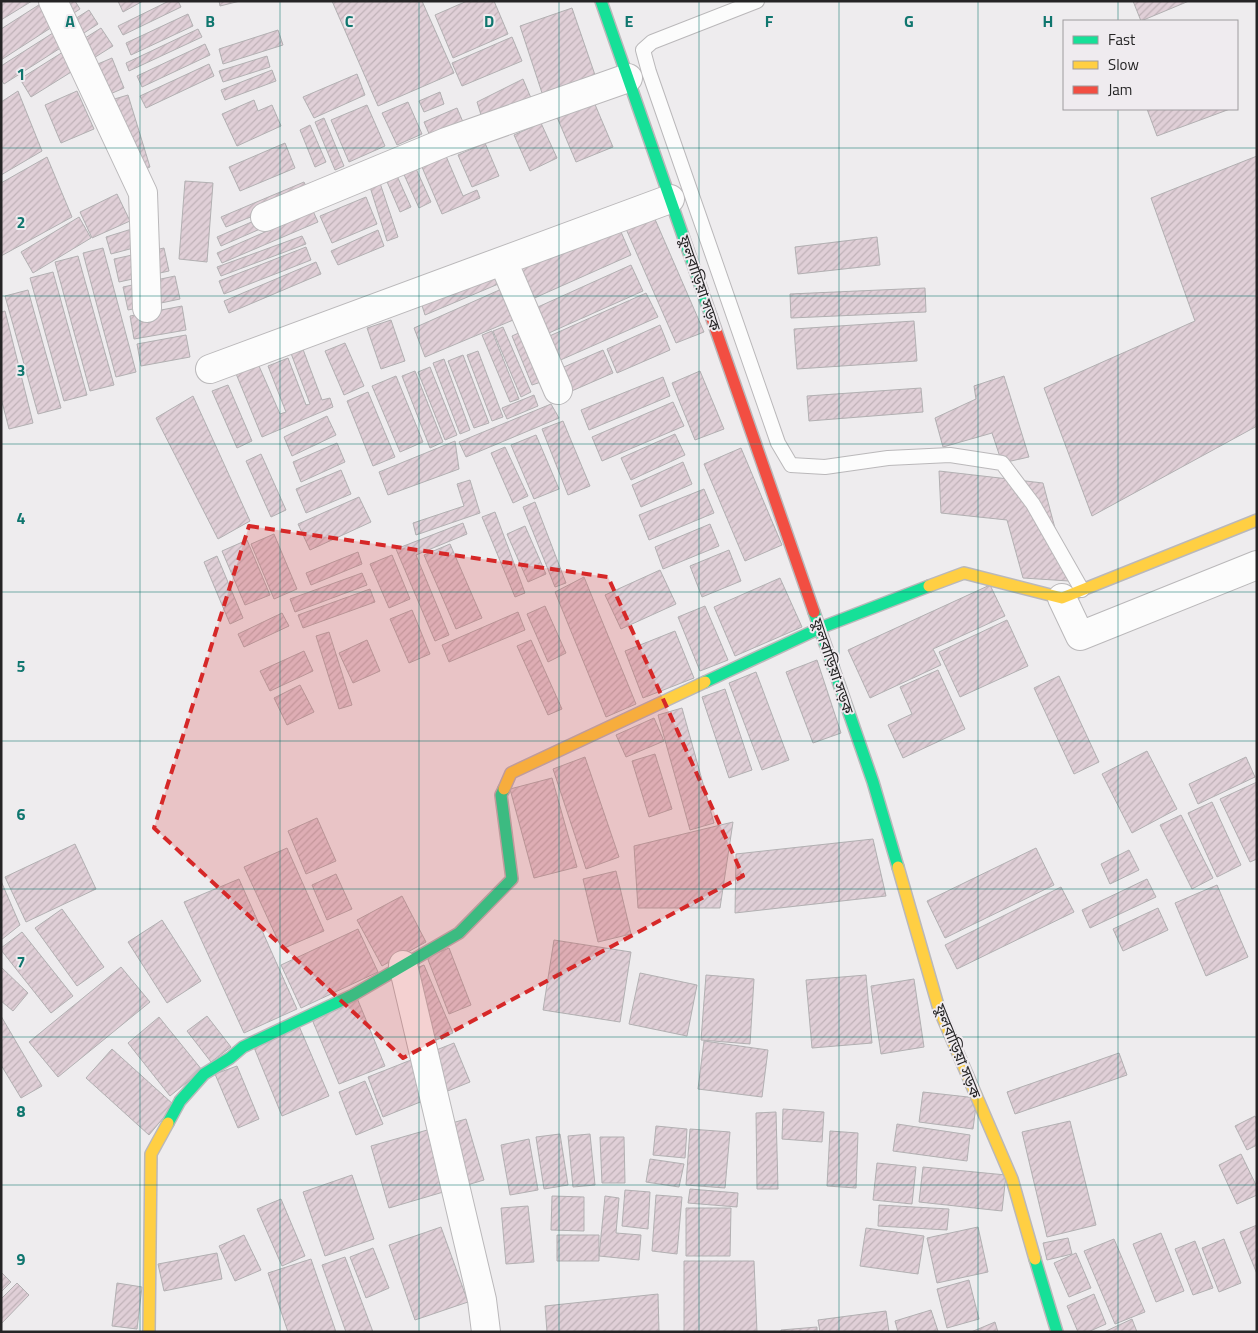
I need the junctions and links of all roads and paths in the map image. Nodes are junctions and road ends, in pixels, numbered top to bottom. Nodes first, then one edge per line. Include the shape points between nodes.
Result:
1 (53, 1) edge
2 (601, 1) edge
3 (757, 1) edge
4 (628, 78) junction
5 (670, 199) junction
6 (265, 217) dead end
7 (503, 261) junction
8 (147, 308) dead end
9 (210, 369) dead end
10 (558, 390) dead end
11 (1257, 520) edge
12 (1257, 565) edge
13 (1072, 594) junction
14 (820, 628) junction
15 (403, 965) junction
16 (149, 1332) edge
17 (486, 1332) edge
18 (1057, 1332) edge

1 - 8 street via 143,193
2 - 4 street, ফুলবাড়িয়া সড়ক
3 - 13 lane via 652,42 644,50 778,442 791,465 825,467 888,458 950,455 1002,462 1033,504
4 - 5 street, ফুলবাড়িয়া সড়ক
4 - 6 street via 446,142
5 - 7 street
5 - 14 street, ফুলবাড়িয়া সড়ক
7 - 9 street
7 - 10 street
11 - 13 street
12 - 13 street via 1080,636
13 - 14 street via 964,572
14 - 15 street via 511,773 501,795 512,879 459,933
14 - 18 street, ফুলবাড়িয়া সড়ক via 873,782 939,1009 1012,1179
15 - 16 street via 353,995 244,1047 204,1074 180,1101 151,1154
15 - 17 street via 482,1300

